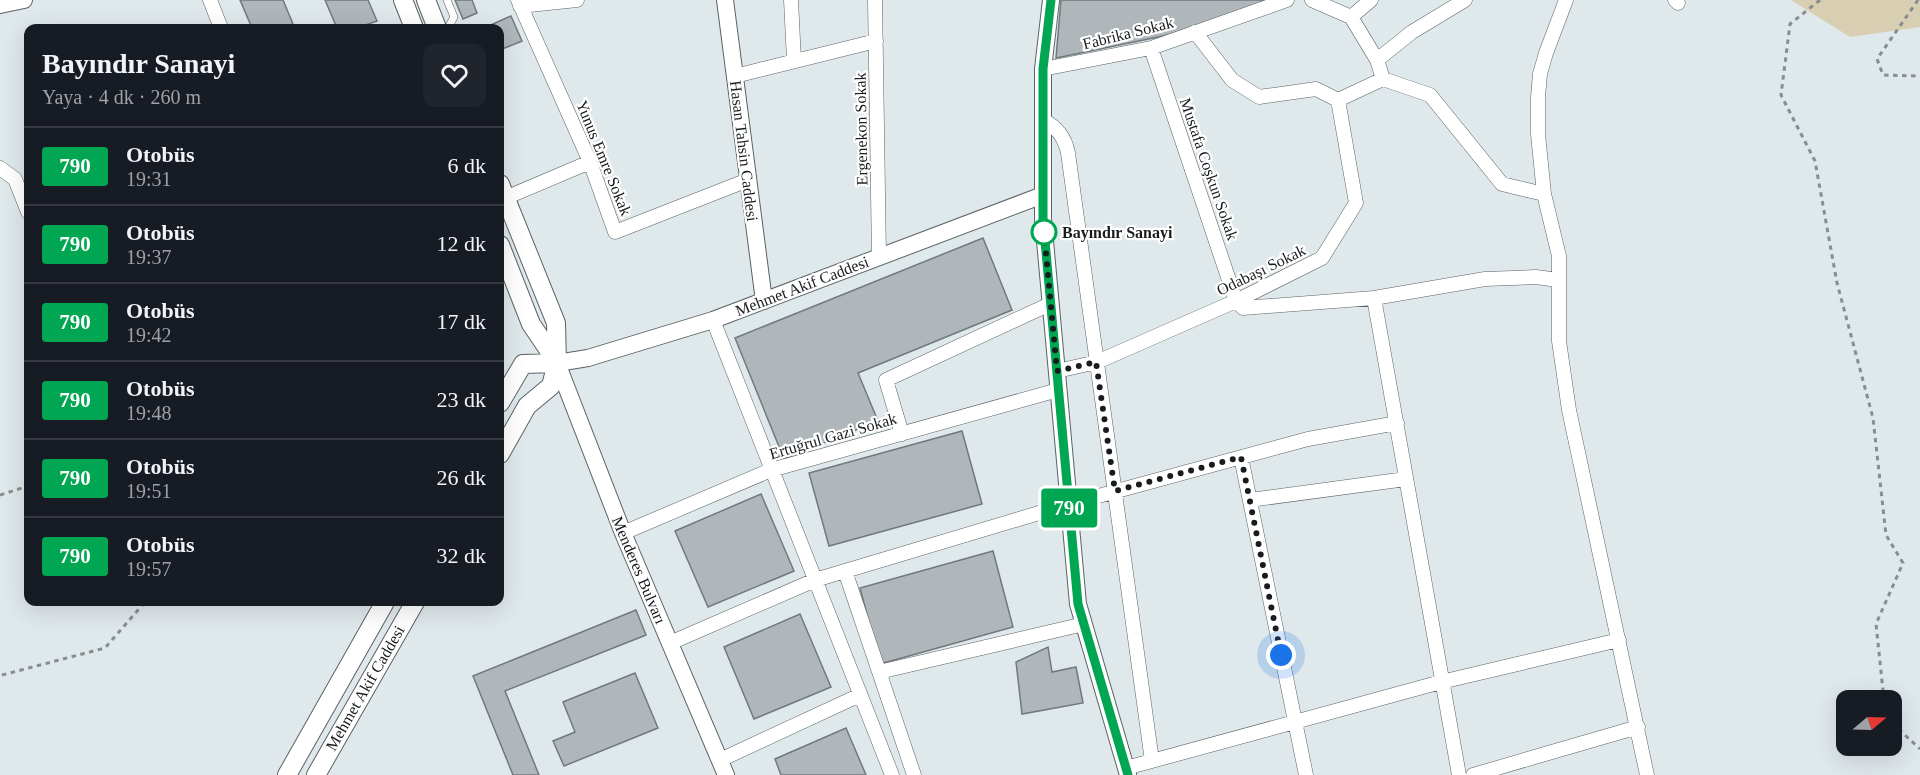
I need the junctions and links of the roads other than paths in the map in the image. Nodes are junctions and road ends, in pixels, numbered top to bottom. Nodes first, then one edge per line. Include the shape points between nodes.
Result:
1 (24, 0) edge
2 (210, 0) edge
3 (403, 0) edge
4 (426, 0) edge
5 (447, 0) edge
6 (577, 0) edge
7 (725, 0) edge
8 (791, 0) edge
9 (875, 0) edge
10 (1051, 0) edge
11 (1287, 0) edge
12 (1312, 0) edge
13 (1371, 0) edge
14 (1465, 0) edge
15 (1566, 0) edge
16 (519, 3) edge
17 (0, 5) edge
18 (1351, 17) junction
19 (219, 24) edge
20 (412, 24) edge
21 (435, 24) edge
22 (450, 24) edge
23 (1195, 32) junction
24 (876, 41) junction
25 (1151, 48) junction
26 (1377, 60) junction
27 (794, 61) junction
28 (1043, 69) junction
29 (735, 76) junction
30 (1383, 79) junction
31 (1338, 100) junction
32 (1043, 120) junction
33 (590, 162) junction
34 (0, 168) edge
35 (748, 180) junction
36 (504, 190) edge
37 (1544, 194) junction
38 (1043, 195) junction
39 (504, 196) edge
40 (24, 202) edge
41 (504, 255) edge
42 (879, 257) junction
43 (1558, 280) junction
44 (1374, 298) junction
45 (764, 301) junction
46 (1236, 301) junction
47 (1050, 304) junction
48 (712, 320) junction
49 (1096, 362) junction
50 (557, 363) junction
51 (1057, 371) junction
52 (1058, 390) junction
53 (504, 396) edge
54 (1397, 423) junction
55 (902, 434) junction
56 (504, 447) edge
57 (1241, 457) junction
58 (771, 470) junction
59 (1406, 479) junction
60 (1115, 491) junction
61 (1250, 500) junction
62 (1069, 504) junction
63 (623, 533) junction
64 (845, 571) junction
65 (815, 580) junction
66 (383, 606) edge
67 (413, 606) edge
68 (1084, 624) junction
69 (1619, 640) junction
70 (670, 643) junction
71 (879, 672) junction
72 (1441, 682) junction
73 (860, 695) junction
74 (1295, 721) junction
75 (1638, 727) junction
76 (1152, 761) junction
77 (723, 768) edge
78 (1127, 772) edge
79 (287, 775) edge
80 (316, 775) edge
81 (892, 775) edge
82 (914, 775) edge
83 (1306, 775) edge
84 (1459, 775) edge
85 (1473, 775) edge
86 (1647, 775) edge

1 - 17 street
2 - 19 street
3 - 20 main road
4 - 21 main road
5 - 22 lane via 454,17
6 - 16 street
7 - 29 street, Hasan Tahsin Caddesi
8 - 27 street
9 - 24 street, Ergenekon Sokak
10 - 28 street
11 - 23 street, Fabrika Sokak
12 - 18 street
13 - 18 street
14 - 26 street via 1412,32
15 - 37 street via 1540,74 1538,134
16 - 33 street, Yunus Emre Sokak
18 - 26 street
23 - 25 street, Fabrika Sokak
23 - 31 street via 1232,80 1259,97 1316,89
24 - 27 street
24 - 42 street, Ergenekon Sokak
25 - 28 street, Fabrika Sokak
25 - 46 street, Mustafa Coşkun Sokak
26 - 30 street
27 - 29 street
28 - 32 street
29 - 35 street, Hasan Tahsin Caddesi
30 - 31 street
30 - 37 street via 1430,95 1502,184
31 - 46 street, Odabaşı Sokak via 1356,203 1322,258
32 - 38 street
32 - 49 street via 1057,129 1066,144
33 - 35 street, Yunus Emre Sokak via 615,232
33 - 36 street
34 - 40 street via 15,179
35 - 45 street, Hasan Tahsin Caddesi
37 - 43 street via 1559,256
38 - 42 street, Mehmet Akif Caddesi
38 - 47 street
39 - 50 main road, Menderes Bulvarı via 556,323
41 - 50 main road, Menderes Bulvarı via 531,324
42 - 45 street, Mehmet Akif Caddesi
43 - 44 street via 1485,279
43 - 69 street via 1563,376
44 - 46 street via 1246,309
44 - 54 street
45 - 48 street, Mehmet Akif Caddesi
46 - 49 street, Odabaşı Sokak
47 - 51 street
47 - 55 street via 886,380
48 - 50 street, Mehmet Akif Caddesi via 588,358
48 - 58 street
49 - 51 street, Odabaşı Sokak
49 - 60 street
50 - 53 main road, Mehmet Akif Caddesi via 523,364
50 - 56 main road via 551,386 527,406
50 - 63 street, Menderes Bulvarı
51 - 52 street
52 - 55 street, Ertuğrul Gazi Sokak
52 - 62 street
54 - 57 street via 1308,439
54 - 59 street
55 - 58 street, Ertuğrul Gazi Sokak
57 - 60 street
57 - 61 street
58 - 63 street, Ertuğrul Gazi Sokak
58 - 65 street
59 - 61 street
59 - 72 street
60 - 62 street
60 - 76 street
61 - 74 street
62 - 64 street
62 - 68 street via 1078,604
63 - 70 street, Menderes Bulvarı
64 - 65 street
64 - 71 street
65 - 70 street
65 - 73 street
66 - 79 main road, Mehmet Akif Caddesi
67 - 80 main road, Mehmet Akif Caddesi
68 - 71 street
68 - 78 street
69 - 72 street
69 - 75 street
70 - 77 street, Menderes Bulvarı
71 - 82 street
72 - 74 street
72 - 84 street
73 - 77 street
73 - 81 street
74 - 76 street
74 - 83 street
75 - 85 street
75 - 86 street
76 - 78 street

